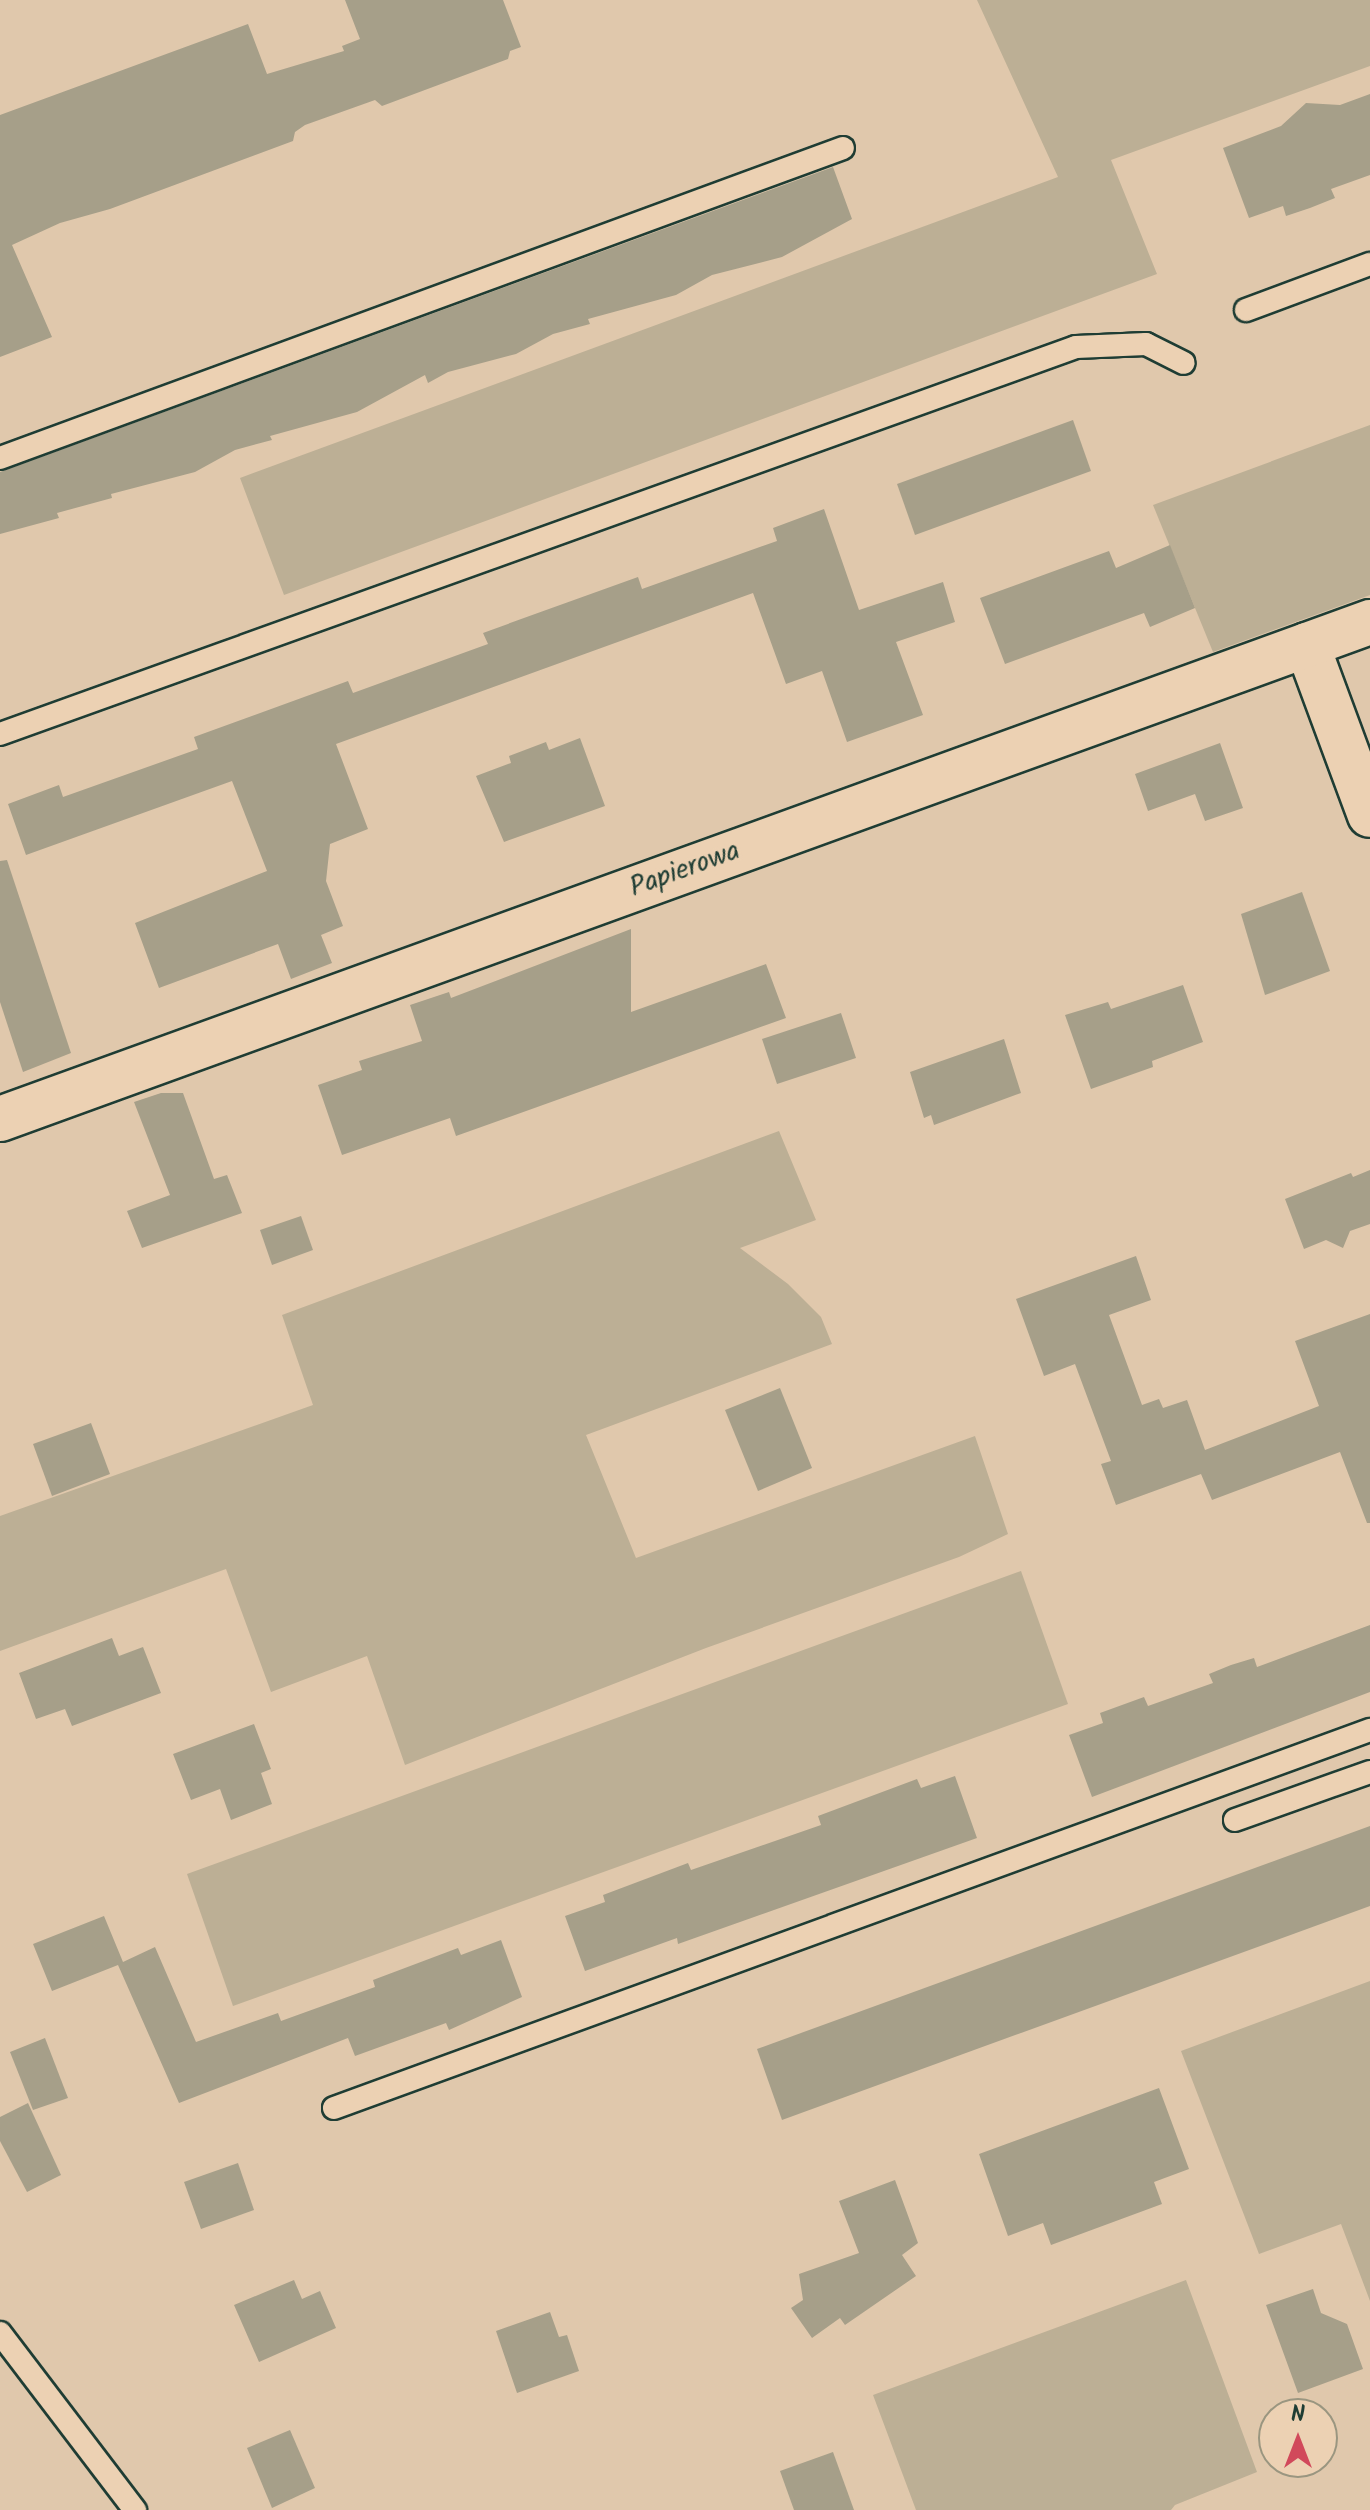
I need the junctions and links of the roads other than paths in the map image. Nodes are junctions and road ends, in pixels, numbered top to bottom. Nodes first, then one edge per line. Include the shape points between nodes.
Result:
1 (843, 148) dead end
2 (1370, 264) edge
3 (1246, 310) dead end
4 (1184, 363) dead end
5 (0, 458) edge
6 (1370, 622) edge
7 (1307, 645) junction
8 (0, 734) edge
9 (1370, 815) edge
10 (0, 1119) edge
11 (1370, 1730) edge
12 (1370, 1772) edge
13 (1235, 1820) dead end
14 (334, 2108) dead end
15 (0, 2333) edge
16 (135, 2510) edge

1 - 5 lane
2 - 3 lane
4 - 8 lane via 1146,344 1076,347
6 - 7 street, Papierowa
7 - 9 street
7 - 10 street, Papierowa
11 - 14 lane
12 - 13 lane
15 - 16 lane

